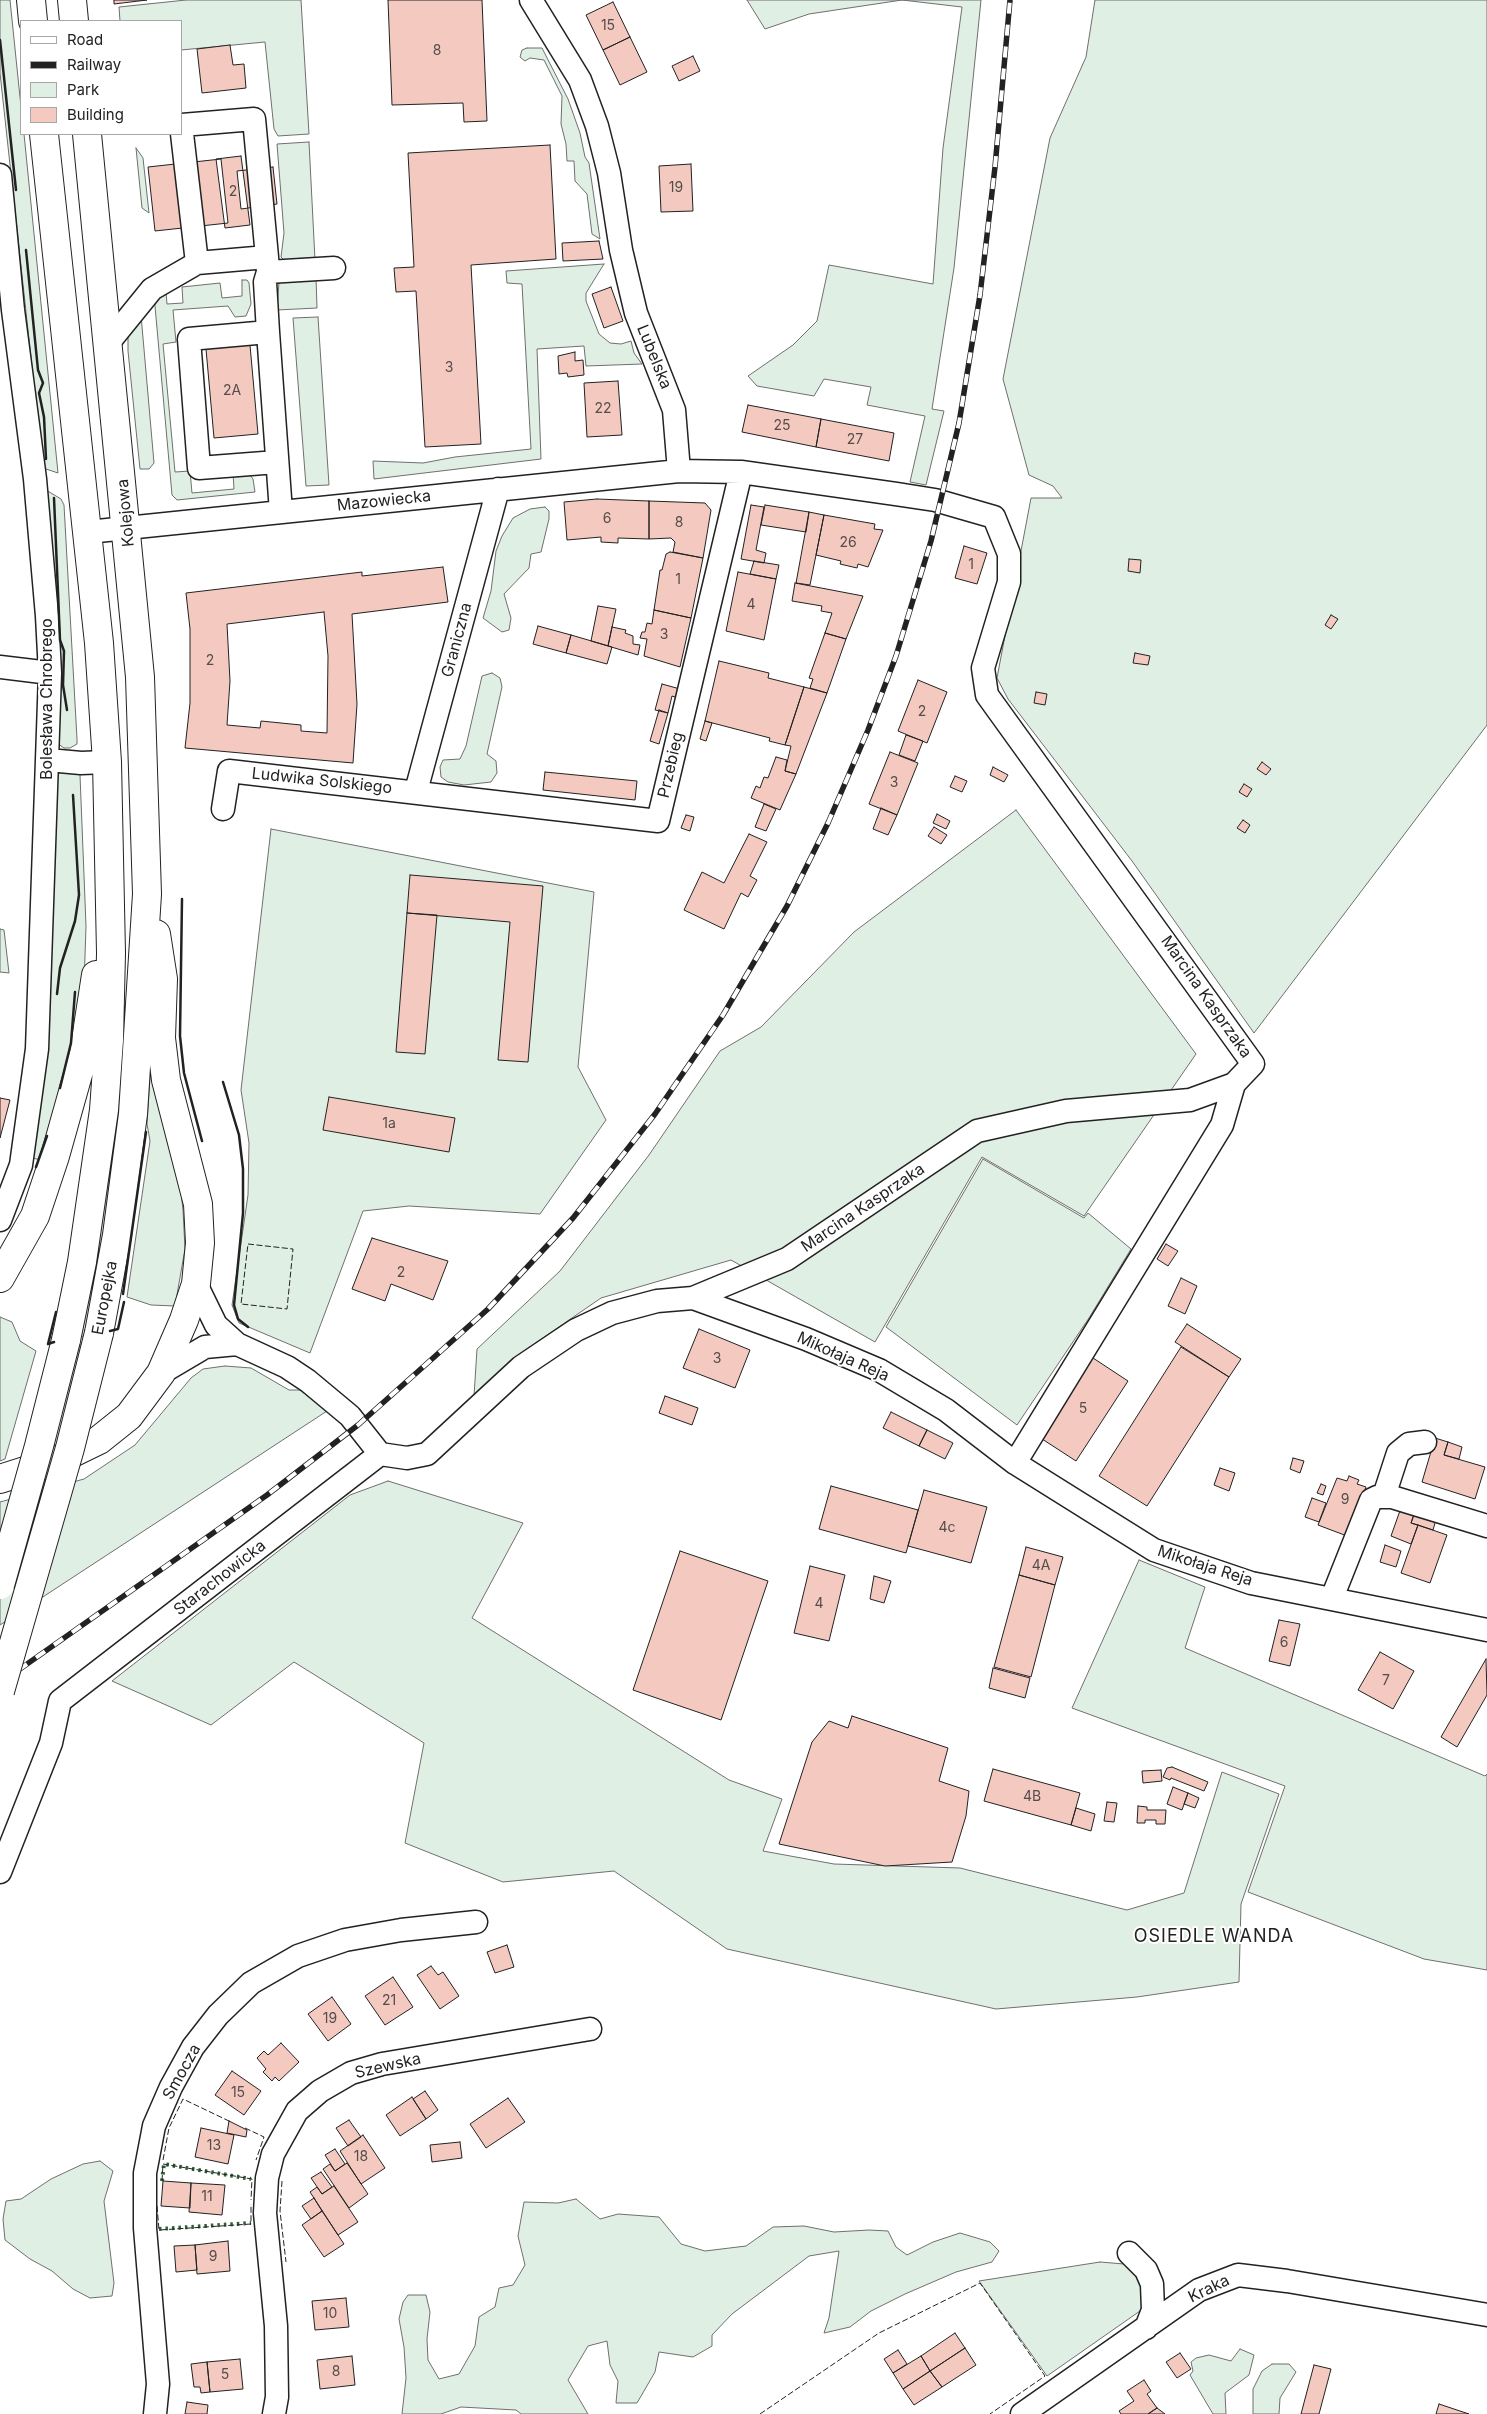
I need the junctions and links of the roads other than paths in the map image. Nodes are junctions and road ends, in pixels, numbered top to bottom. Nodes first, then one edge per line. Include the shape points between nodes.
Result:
1 (31, 0) edge
2 (72, 0) edge
3 (532, 0) edge
4 (33, 20) edge
5 (74, 20) edge
6 (182, 125) edge
7 (44, 135) edge
8 (88, 135) edge
9 (0, 175) edge
10 (196, 263) junction
11 (268, 264) junction
12 (334, 268) dead end
13 (7, 309) edge
14 (268, 332) junction
15 (109, 342) junction
16 (277, 462) junction
17 (679, 471) junction
18 (741, 472) junction
19 (498, 490) junction
20 (281, 512) junction
21 (127, 528) junction
22 (88, 532) junction
23 (0, 667) edge
24 (50, 672) junction
25 (48, 760) junction
26 (107, 762) junction
27 (416, 791) junction
28 (223, 809) dead end
29 (108, 885) junction
30 (147, 894) junction
31 (1234, 1084) junction
32 (0, 1220) edge
33 (0, 1278) edge
34 (196, 1284) junction
35 (693, 1298) junction
36 (237, 1344) junction
37 (161, 1373) junction
38 (1425, 1442) dead end
39 (380, 1454) junction
40 (1014, 1463) junction
41 (0, 1478) edge
42 (1384, 1496) junction
43 (1487, 1526) edge
44 (0, 1585) edge
45 (1332, 1598) junction
46 (1487, 1630) edge
47 (0, 1691) edge
48 (0, 1872) edge
49 (476, 1922) dead end
50 (590, 2030) dead end
51 (1129, 2253) dead end
52 (1487, 2315) edge
53 (1146, 2328) junction
54 (155, 2414) edge
55 (274, 2414) edge
56 (1022, 2414) edge

1 - 4 main road
2 - 5 main road
3 - 17 street, Lubelska via 580,80 597,126 636,313 674,410
6 - 10 street
6 - 11 street via 254,119
7 - 22 main road
8 - 15 main road, Kolejowa
9 - 13 street, Bolesława Chrobrego
10 - 11 street
10 - 15 street via 152,289
11 - 12 street
11 - 14 street via 265,282
13 - 24 street, Bolesława Chrobrego via 35,480
14 - 16 street
14 - 16 street via 189,339 199,468
15 - 21 main road, Kolejowa
16 - 20 street
17 - 18 street
17 - 19 street, Mazowiecka
18 - 27 street, Przebieg via 658,821
18 - 31 street, Marcina Kasprzaka via 941,502 994,517 1009,554 1009,582 983,668 987,695 1253,1064
19 - 20 street, Mazowiecka
19 - 27 street, Graniczna
20 - 21 street, Mazowiecka
21 - 22 street, Mazowiecka
21 - 30 main road, Kolejowa via 140,677
22 - 26 main road via 100,643
23 - 24 street
24 - 25 street, Bolesława Chrobrego
25 - 26 street
25 - 32 street, Bolesława Chrobrego via 37,1049 22,1165
26 - 29 main road
27 - 28 street, Ludwika Solskiego via 229,771
29 - 33 main road via 84,1053 35,1216
29 - 44 main road, Europejka, bridge via 111,953 109,1040 104,1110 84,1252 40,1446
30 - 34 main road via 163,979 161,1038 166,1080 198,1204 200,1243
30 - 47 main road, Europejka, bridge via 133,1114 116,1243 99,1333 70,1448
31 - 35 street, Marcina Kasprzaka via 1190,1100 1066,1111 977,1131 787,1259
31 - 40 street via 1222,1125
34 - 36 street via 216,1325
34 - 37 main road
35 - 39 street, Mikołaja Reja via 657,1302 612,1313 576,1330 521,1367 427,1454 406,1458
35 - 40 street, Mikołaja Reja via 806,1339 879,1370 946,1410
36 - 37 street via 205,1347
36 - 39 street via 287,1366 308,1381 350,1416
37 - 41 main road via 129,1416 99,1440 56,1461
38 - 42 street via 1409,1444 1398,1452
39 - 48 street, Starachowicka via 60,1701 50,1743
40 - 45 street, Mikołaja Reja via 1154,1550 1250,1583
42 - 43 street
42 - 45 street via 1371,1500
45 - 46 street, Mikołaja Reja
49 - 54 street, Smocza via 345,1940 298,1956 251,1983 218,2015 193,2047 154,2126 145,2173 145,2228 158,2384
50 - 55 street, Szewska via 392,2063 351,2073 297,2111 273,2154 267,2178 265,2213 276,2326 277,2397
51 - 53 street via 1146,2270 1152,2284 1152,2310
52 - 53 street, Kraka via 1238,2275 1199,2290
53 - 56 street, Kraka

